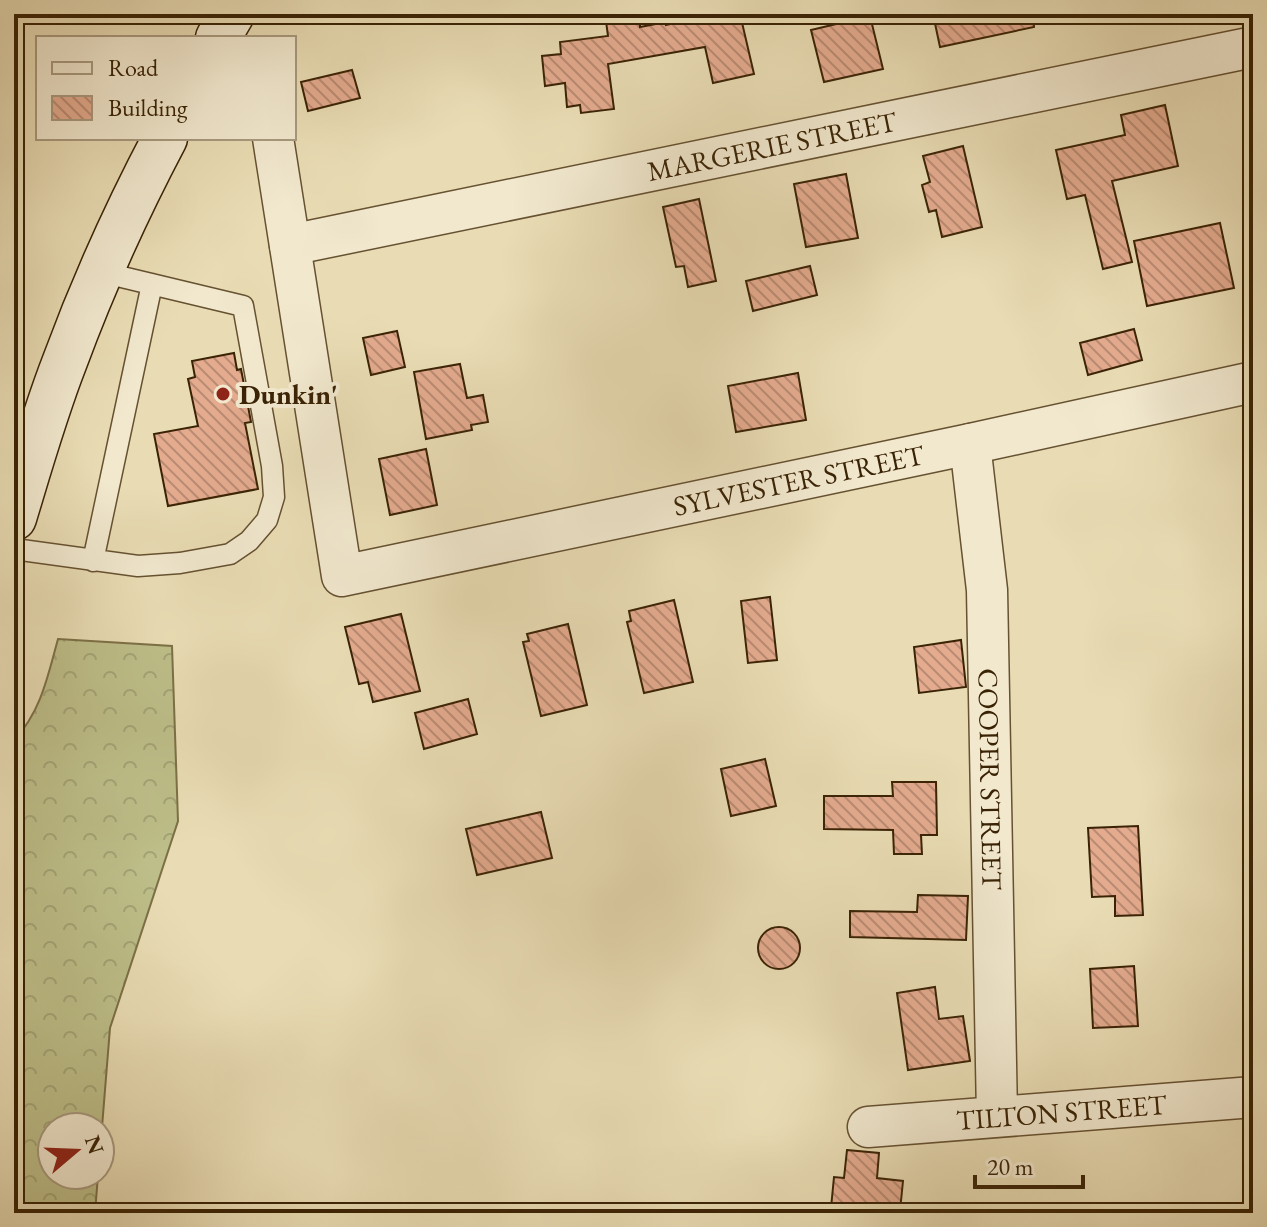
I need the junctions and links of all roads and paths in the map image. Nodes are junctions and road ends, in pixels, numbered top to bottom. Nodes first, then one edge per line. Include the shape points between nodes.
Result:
1 (1253, 47) edge
2 (164, 140) edge
3 (273, 140) edge
4 (290, 245) junction
5 (101, 272) junction
6 (152, 284) junction
7 (1253, 382) edge
8 (970, 444) junction
9 (14, 518) edge
10 (14, 549) edge
11 (93, 561) junction
12 (1253, 1097) edge
13 (997, 1116) junction
14 (868, 1127) dead end

1 - 4 street, MARGERIE STREET
2 - 5 main road
3 - 4 street
4 - 8 street, SYLVESTER STREET via 342,576
5 - 6 lane
5 - 9 main road via 54,390
6 - 11 lane
6 - 11 lane via 243,306 274,497 267,520 230,554 138,566
7 - 8 street, SYLVESTER STREET
8 - 13 street, COOPER STREET via 987,590
10 - 11 lane
12 - 13 street, TILTON STREET
13 - 14 street, TILTON STREET

